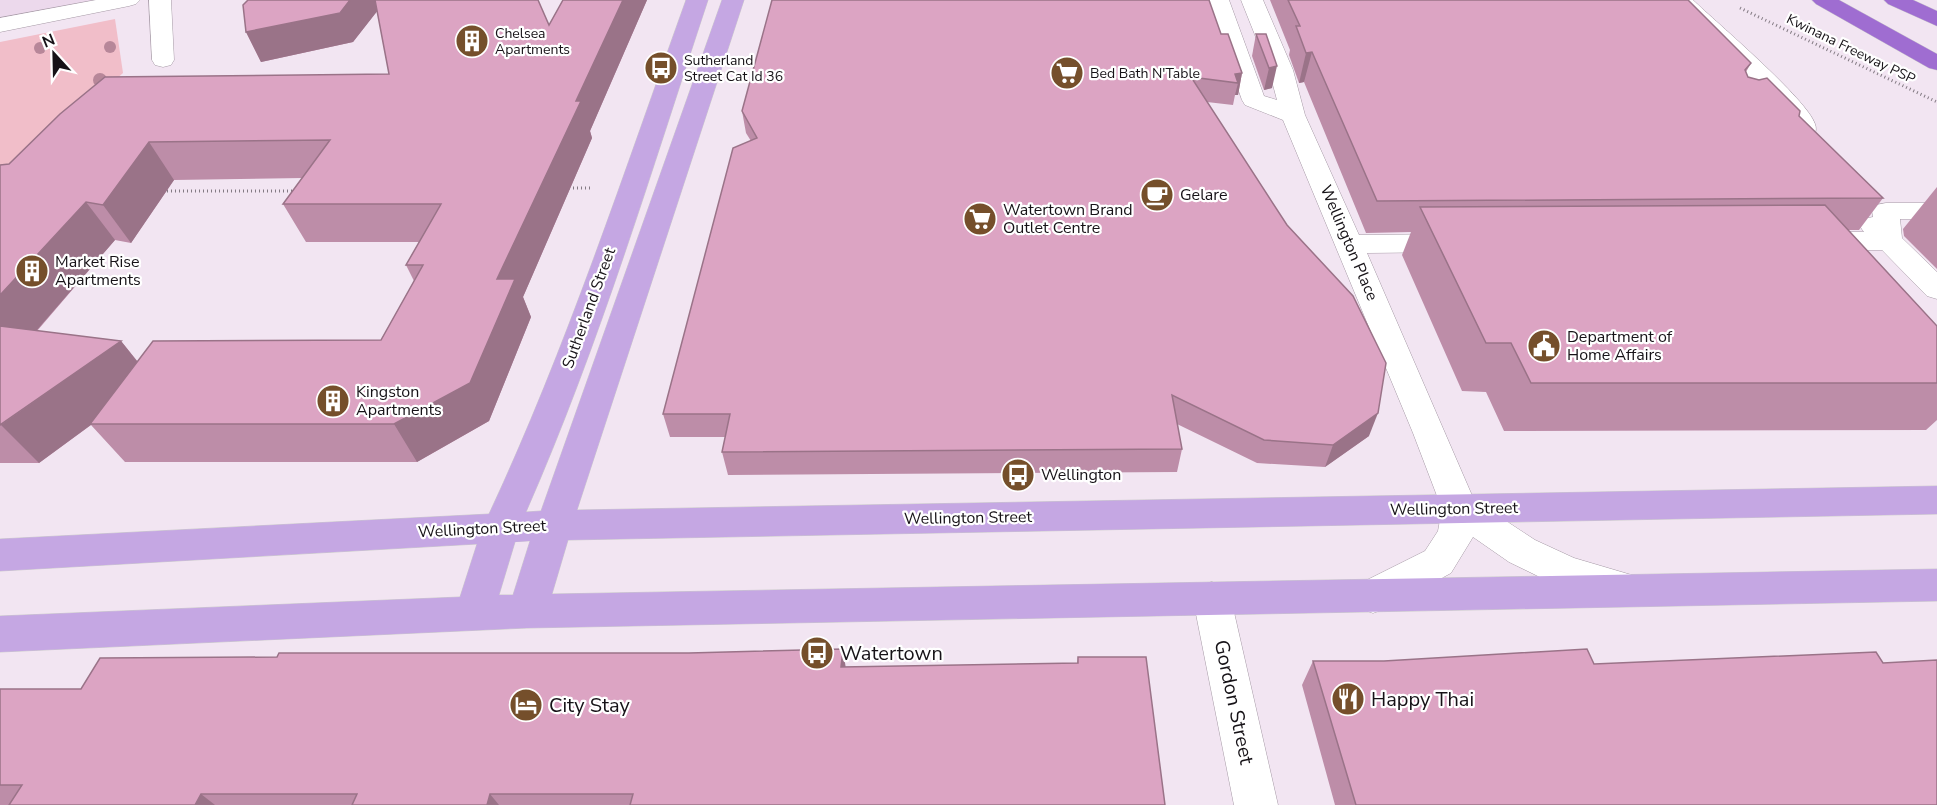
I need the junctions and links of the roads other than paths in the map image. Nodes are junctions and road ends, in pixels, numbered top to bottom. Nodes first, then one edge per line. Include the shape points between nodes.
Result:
1 (129, 0) edge
2 (159, 0) edge
3 (697, 0) edge
4 (733, 0) edge
5 (1218, 0) edge
6 (1252, 0) edge
7 (1660, 0) edge
8 (1681, 0) edge
9 (1823, 0) edge
10 (1895, 0) edge
11 (1937, 18) edge
12 (0, 26) edge
13 (163, 60) dead end
14 (1937, 63) edge
15 (1750, 96) edge
16 (1293, 115) junction
17 (1817, 169) edge
18 (1857, 209) edge
19 (1937, 211) edge
20 (1888, 241) junction
21 (1792, 242) edge
22 (1481, 243) edge
23 (1349, 244) junction
24 (1937, 289) edge
25 (1937, 500) edge
26 (1460, 509) junction
27 (554, 525) junction
28 (501, 528) junction
29 (0, 555) edge
30 (1937, 585) edge
31 (1629, 591) junction
32 (1373, 596) junction
33 (1212, 599) junction
34 (527, 611) junction
35 (474, 614) junction
36 (0, 634) edge
37 (1256, 805) edge

1 - 12 street
2 - 13 street
3 - 28 main road, Sutherland Street via 591,307
4 - 27 main road
5 - 16 street via 1254,100
6 - 16 street, Wellington Place via 1281,70
7 - 15 street
8 - 17 street via 1794,109 1805,131 1793,145
9 - 14 highway
10 - 11 highway
16 - 23 street, Wellington Place
18 - 20 street
19 - 20 street via 1886,211
20 - 21 street
20 - 24 street
22 - 23 street
23 - 26 street, Wellington Place
25 - 26 main road, Wellington Street
26 - 27 main road, Wellington Street
26 - 31 street via 1522,551 1565,572
26 - 32 street via 1456,534 1438,562
27 - 28 main road, Wellington Street
27 - 34 main road
28 - 29 main road, Wellington Street
28 - 35 main road, Sutherland Street
30 - 31 main road
31 - 32 main road
32 - 33 main road
33 - 34 main road
33 - 37 street, Gordon Street
34 - 35 main road
35 - 36 main road

